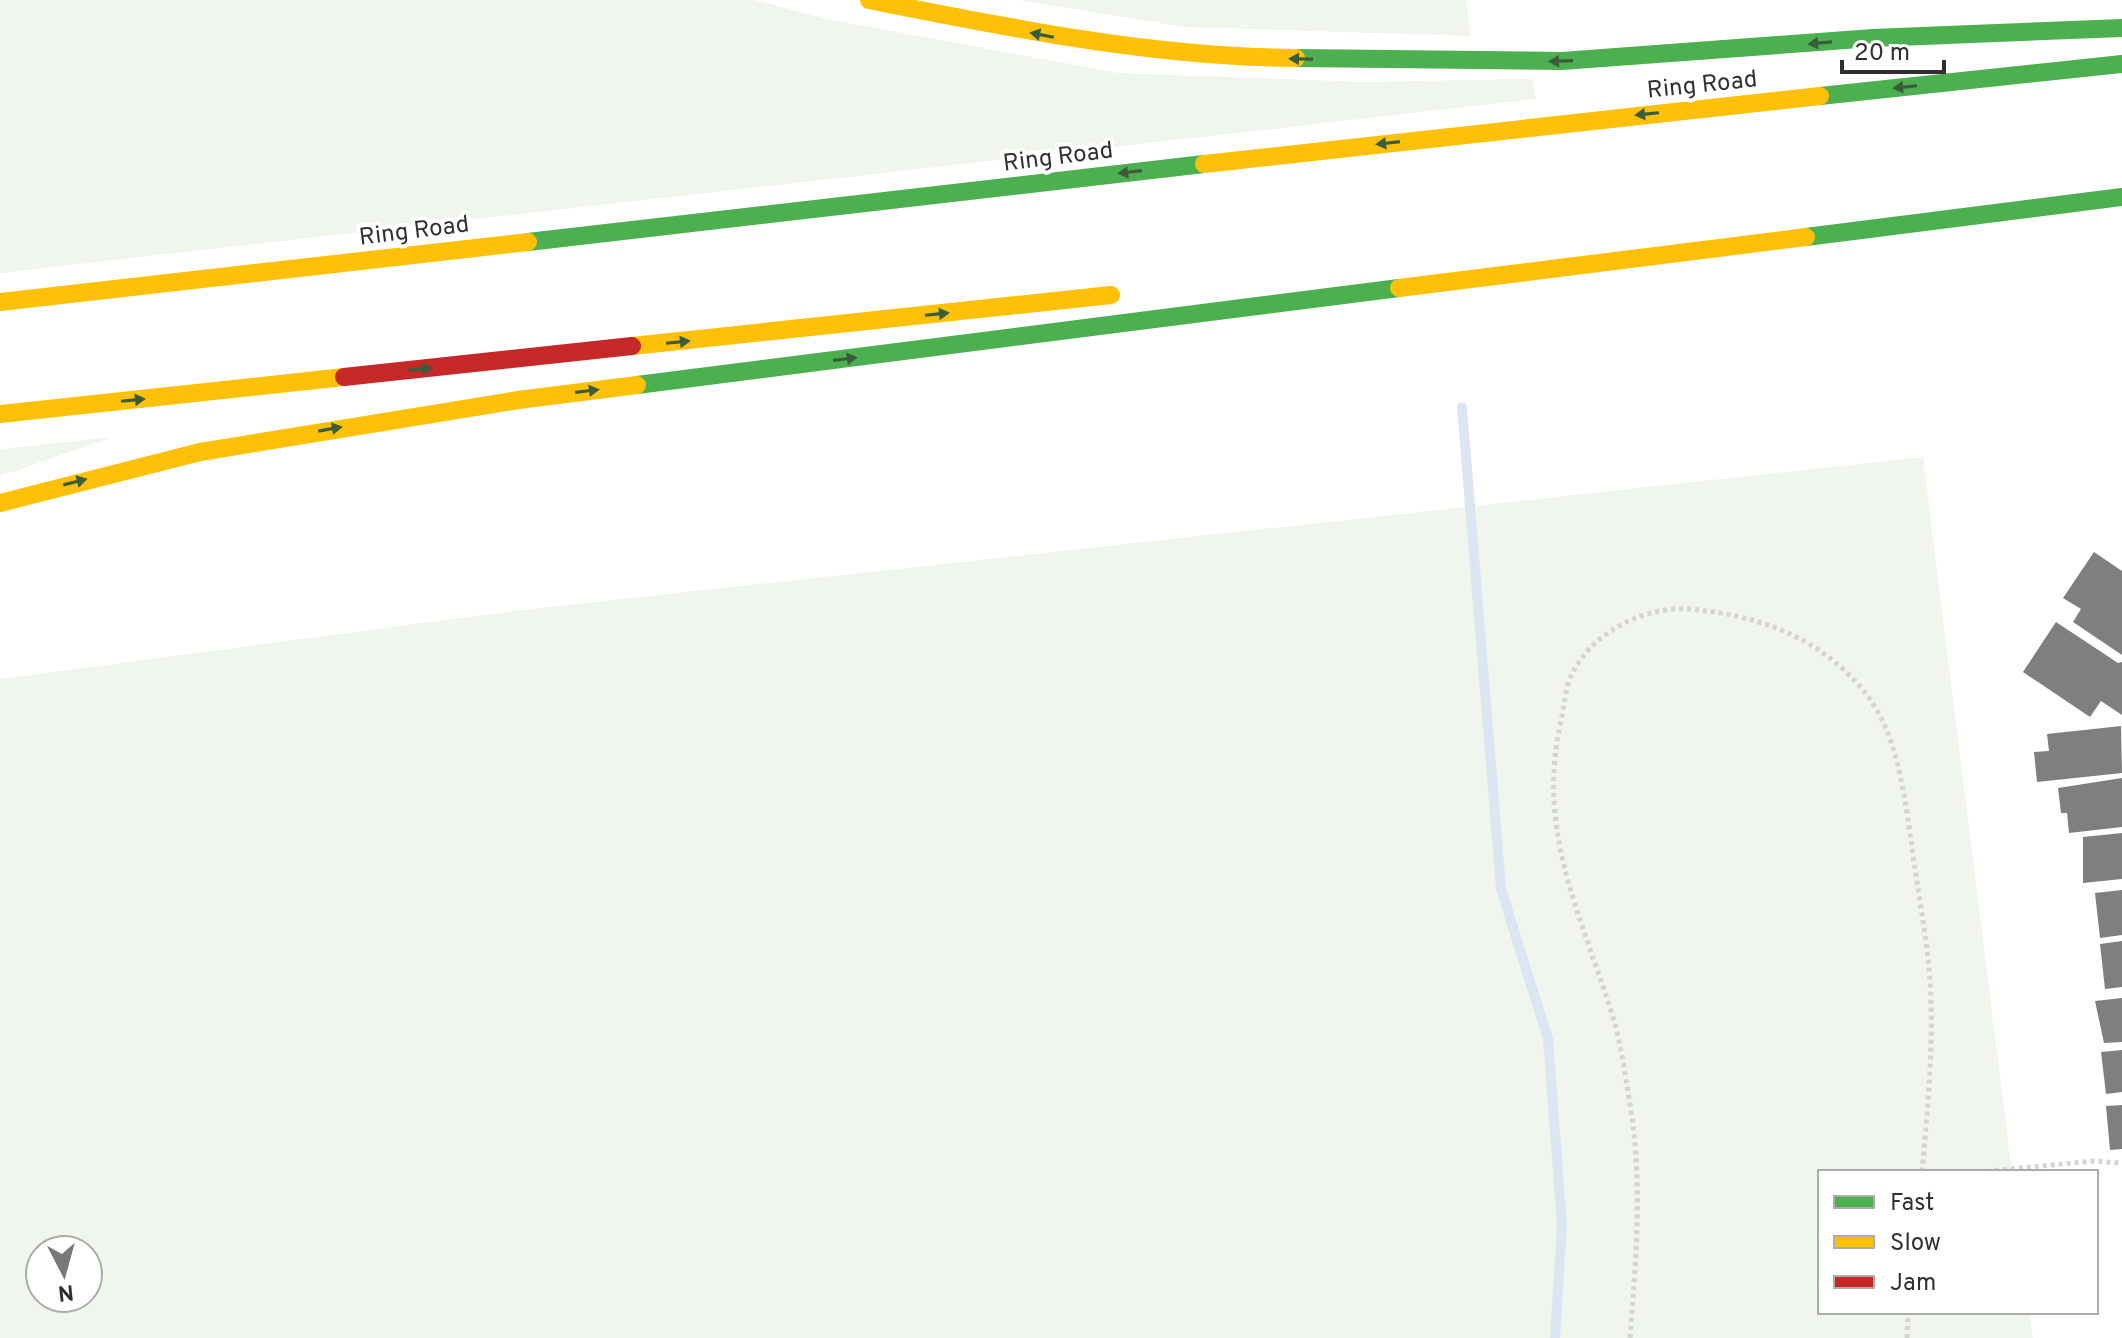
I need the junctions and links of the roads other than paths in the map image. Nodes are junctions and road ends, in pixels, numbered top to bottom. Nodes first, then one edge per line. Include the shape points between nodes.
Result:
1 (869, 0) edge
2 (2122, 28) edge
3 (2122, 64) edge
4 (2122, 186) edge
5 (2122, 197) edge
6 (1647, 237) dead end
7 (1124, 294) dead end
8 (0, 302) edge
9 (0, 414) edge
10 (0, 503) edge

2 -> 1 highway via 1873,38 1562,61 1297,59 1060,38
3 -> 8 highway, Ring Road
4 - 6 highway
10 -> 5 highway via 200,452 518,400
9 -> 7 highway

